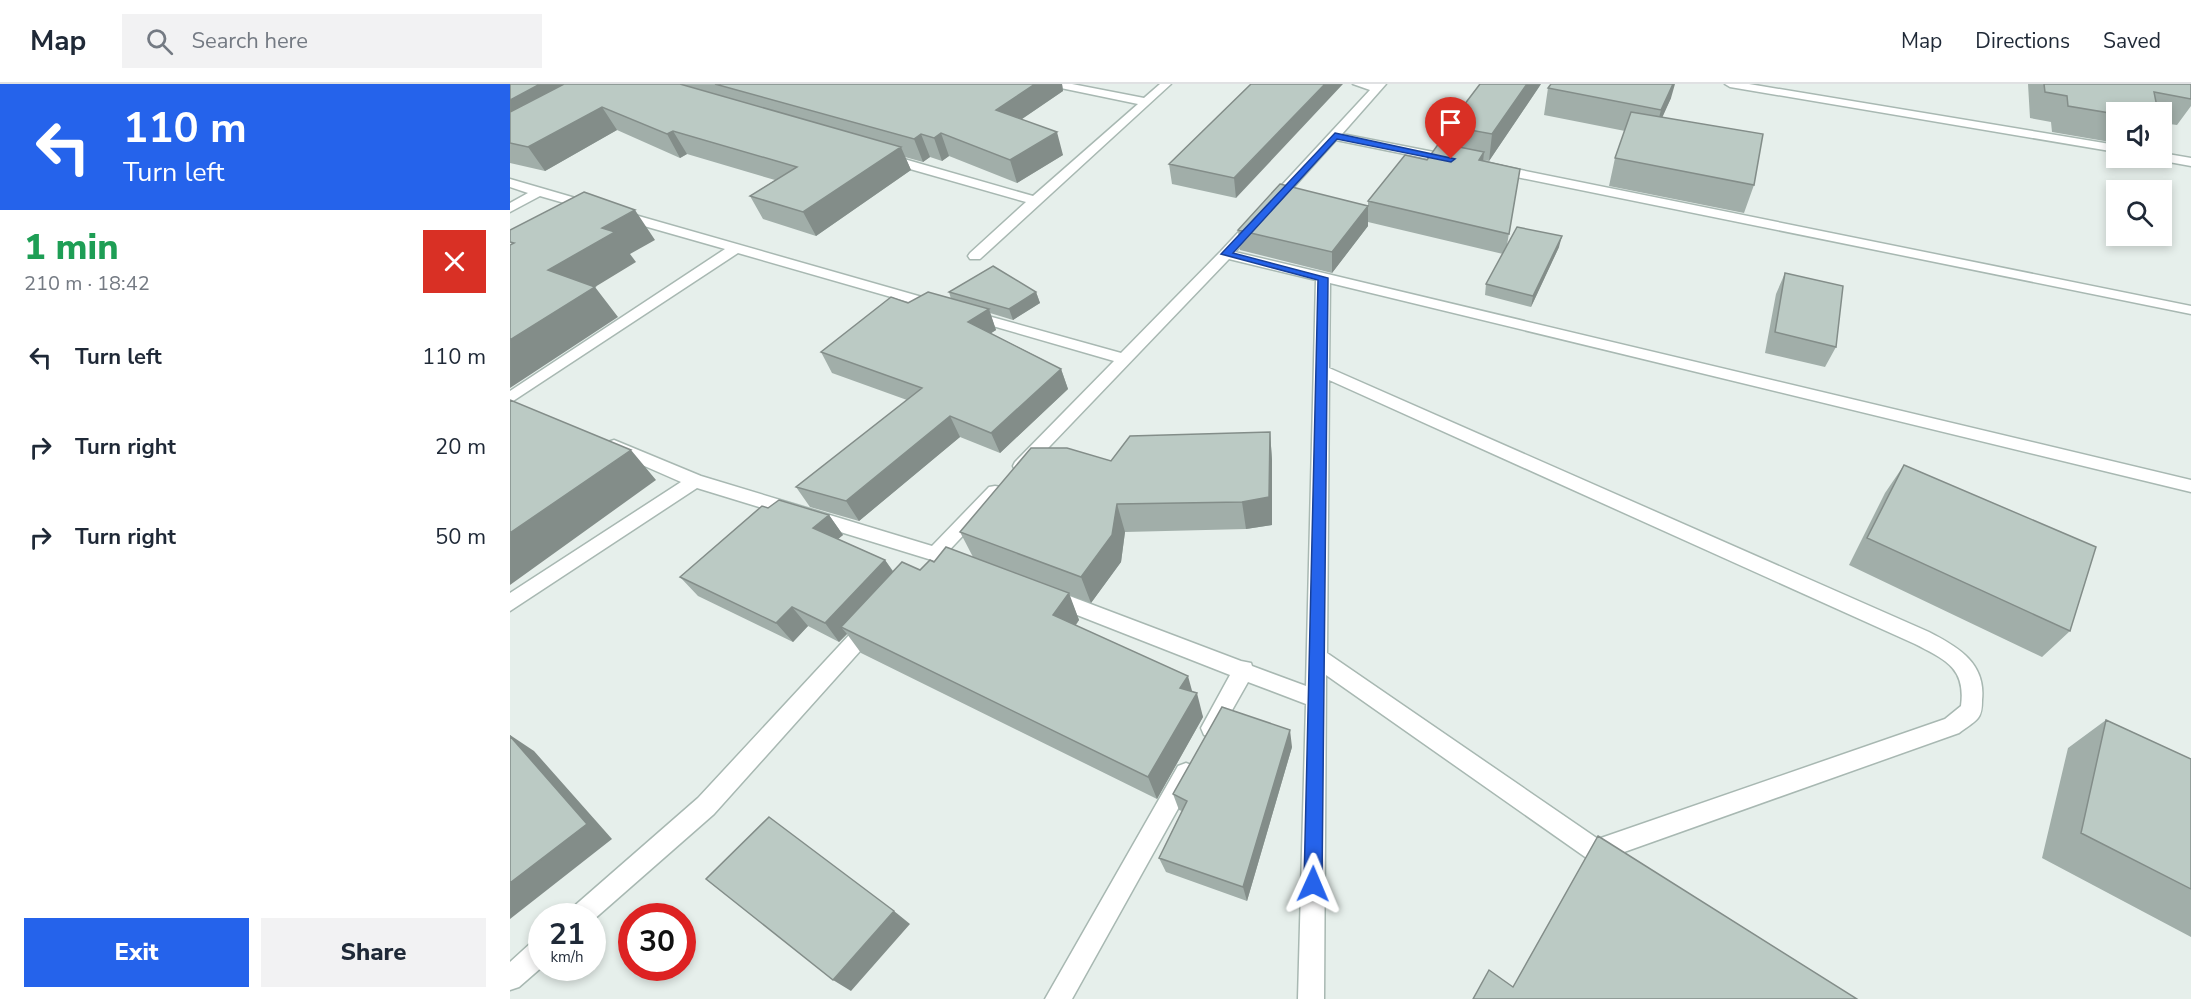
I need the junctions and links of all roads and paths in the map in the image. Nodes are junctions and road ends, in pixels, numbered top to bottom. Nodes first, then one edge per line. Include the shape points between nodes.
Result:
1 (1056, 84) edge
2 (1166, 84) edge
3 (1358, 84) edge
4 (1730, 84) edge
5 (1820, 84) edge
6 (1379, 86) edge
7 (1817, 98) junction
8 (1146, 102) junction
9 (1335, 136) junction
10 (2106, 147) edge
11 (877, 156) edge
12 (2172, 159) edge
13 (1464, 162) edge
14 (2191, 162) edge
15 (1488, 167) edge
16 (510, 183) edge
17 (539, 192) junction
18 (1035, 201) junction
19 (510, 208) edge
20 (736, 248) junction
21 (1226, 254) junction
22 (975, 256) dead end
23 (1323, 278) junction
24 (2191, 310) edge
25 (1125, 359) junction
26 (1322, 371) junction
27 (514, 401) edge
28 (597, 438) edge
29 (695, 481) junction
30 (2191, 486) edge
31 (935, 554) junction
32 (957, 562) edge
33 (920, 571) edge
34 (1034, 591) edge
35 (510, 603) edge
36 (888, 606) edge
37 (1317, 657) junction
38 (1244, 669) junction
39 (1316, 699) junction
40 (1596, 851) junction
41 (1626, 869) edge
42 (595, 903) edge
43 (528, 962) edge
44 (510, 978) edge
45 (1058, 999) edge
46 (1311, 999) edge

1 - 8 street
2 - 8 street
3 - 6 street
4 - 7 street
5 - 7 street
6 - 9 street
7 - 10 street
8 - 18 street
9 - 13 street
9 - 21 street
11 - 18 street
12 - 14 street
15 - 24 street
16 - 17 street
17 - 19 street
17 - 20 street
18 - 22 street
20 - 25 street
20 - 27 street
21 - 23 street
21 - 25 street
23 - 26 street
23 - 30 street
25 - 31 street
26 - 37 street
26 - 40 street via 1922,638 1966,666 1975,690 1971,711 1952,726
28 - 29 street
29 - 31 street
29 - 35 street
31 - 32 street
31 - 33 street
34 - 38 street
36 - 42 street via 706,806
37 - 39 street
37 - 40 street
38 - 39 street
38 - 45 street
39 - 46 street
40 - 41 street
43 - 44 street

